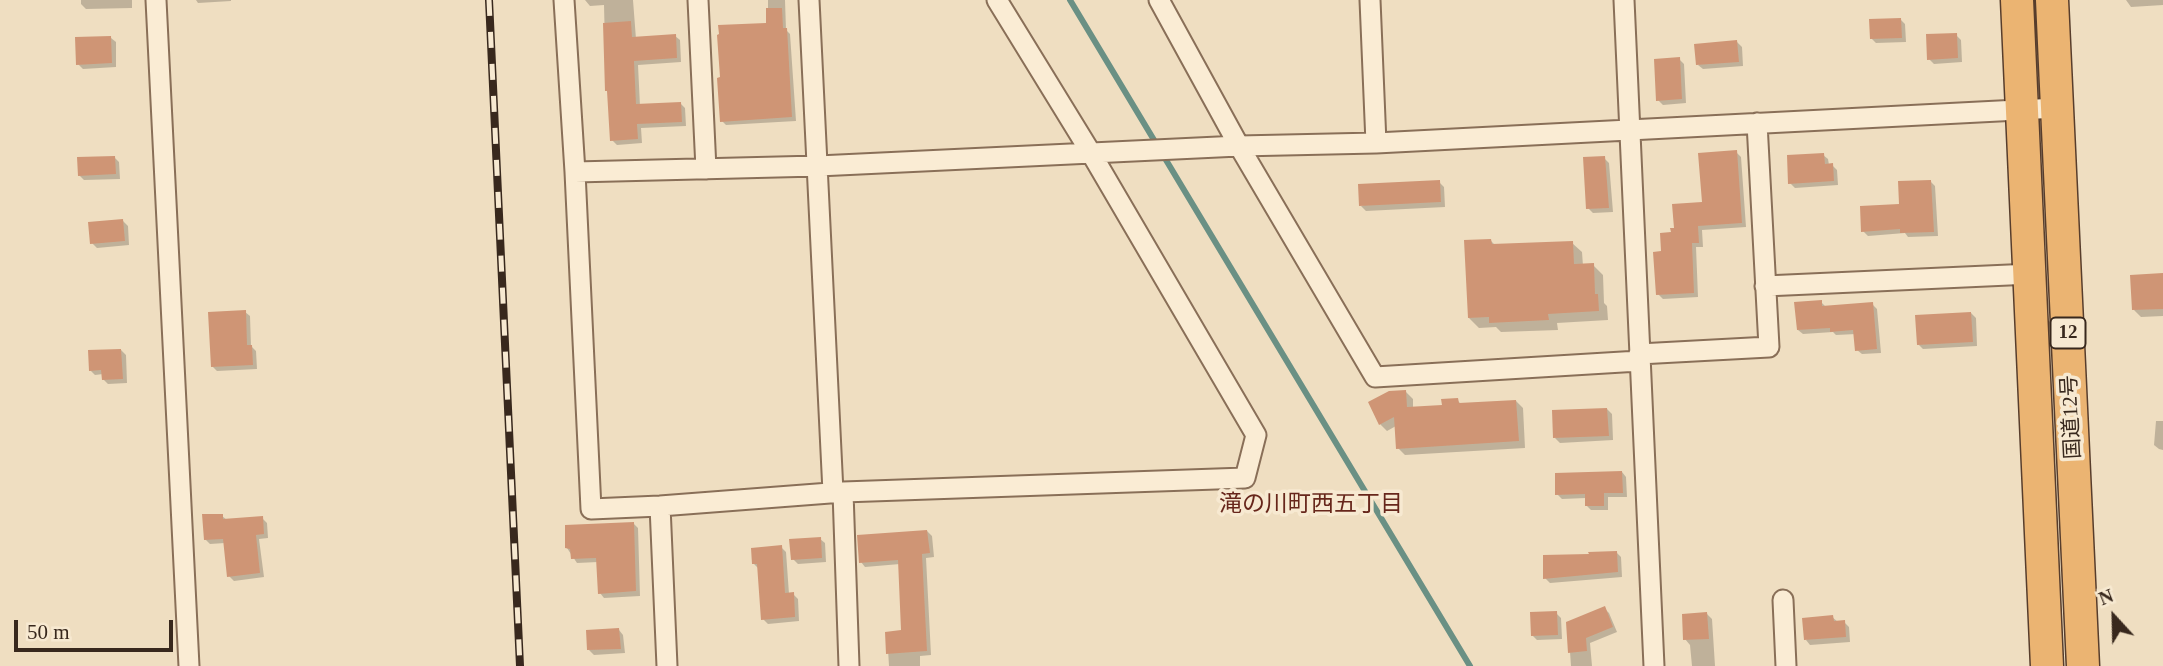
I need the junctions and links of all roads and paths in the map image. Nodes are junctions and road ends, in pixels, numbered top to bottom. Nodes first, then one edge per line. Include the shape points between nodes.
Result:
1 (156, 0) edge
2 (564, 0) edge
3 (698, 0) edge
4 (809, 0) edge
5 (997, 0) edge
6 (1159, 0) edge
7 (1370, 0) edge
8 (1624, 0) edge
9 (2017, 0) edge
10 (2052, 0) edge
11 (2023, 108) junction
12 (2057, 108) junction
13 (1757, 122) junction
14 (1628, 129) junction
15 (1376, 143) junction
16 (1239, 146) junction
17 (1091, 153) junction
18 (818, 166) junction
19 (706, 169) junction
20 (575, 172) junction
21 (2031, 274) junction
22 (1765, 286) junction
23 (1639, 357) junction
24 (838, 492) junction
25 (660, 506) junction
26 (1783, 600) dead end
27 (189, 666) edge
28 (667, 666) edge
29 (849, 666) edge
30 (1654, 666) edge
31 (1786, 666) edge
32 (2048, 666) edge
33 (2084, 666) edge

1 - 27 street
2 - 20 street
3 - 19 street
4 - 18 street
5 - 17 street
6 - 16 street
7 - 15 street
8 - 14 street
9 - 11 highway, 国道12号 / 12
10 - 12 highway, 国道12号 / 12
11 - 12 street
11 - 13 street
11 - 21 highway, 国道12号 / 12
12 - 33 highway, 国道12号 / 12
13 - 14 street
13 - 22 street
14 - 15 street
14 - 23 street
15 - 16 street
16 - 17 street
16 - 23 street via 1375,376
17 - 18 street
17 - 24 street via 1256,435 1245,478
18 - 19 street
18 - 24 street
19 - 20 street
20 - 25 street via 591,509
21 - 22 street
21 - 32 highway, 国道12号 / 12
22 - 23 street via 1769,347
23 - 30 street
24 - 25 street
24 - 29 street
25 - 28 street
26 - 31 street

